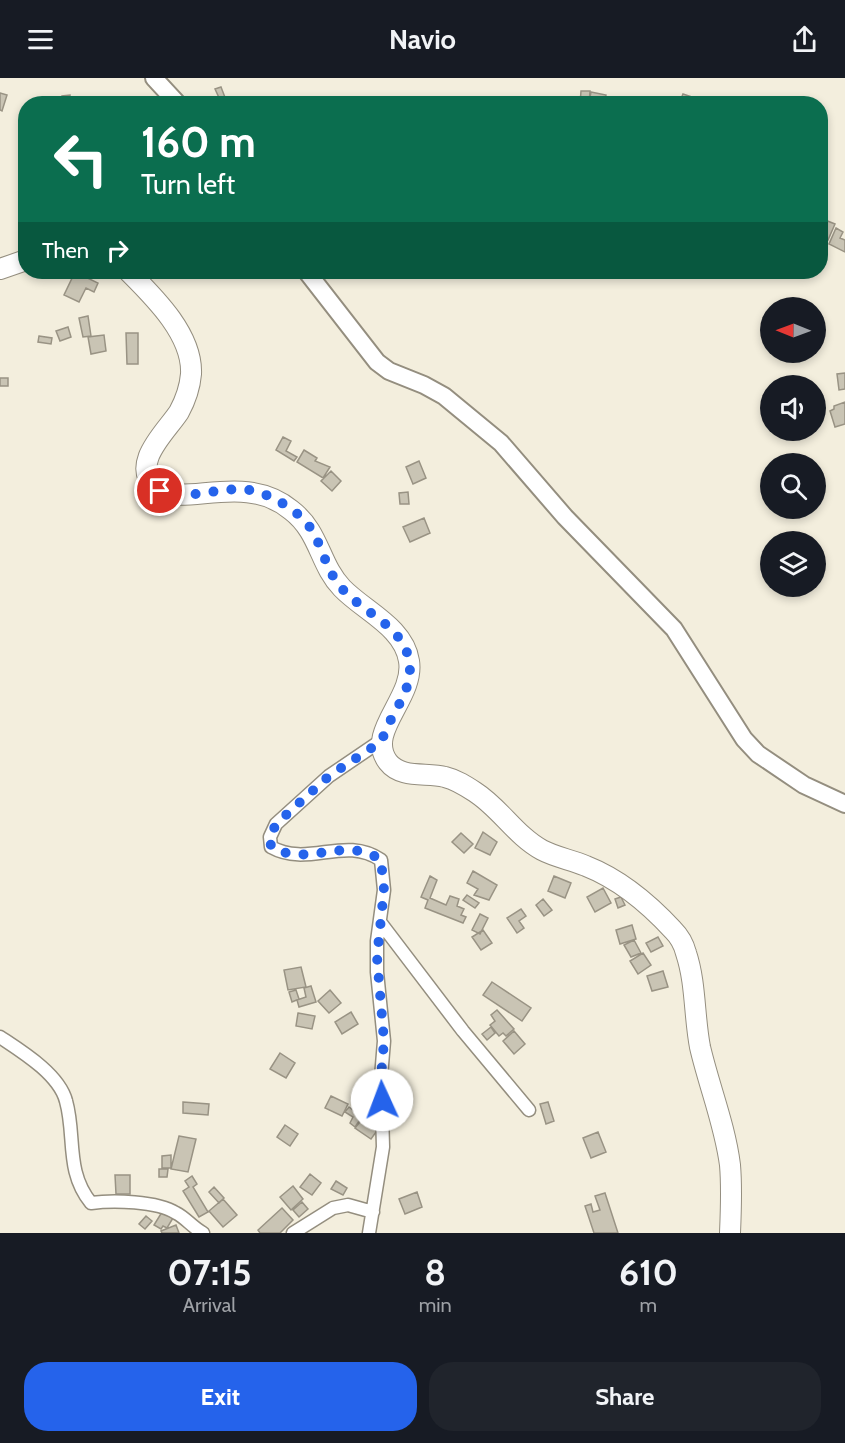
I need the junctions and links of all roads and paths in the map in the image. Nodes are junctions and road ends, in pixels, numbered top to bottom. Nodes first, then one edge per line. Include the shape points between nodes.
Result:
1 (154, 78) edge
2 (171, 96) edge
3 (18, 263) edge
4 (0, 269) edge
5 (135, 279) edge
6 (312, 279) edge
7 (382, 741) junction
8 (845, 804) edge
9 (380, 922) junction
10 (0, 1037) edge
11 (530, 1110) dead end
12 (373, 1212) junction
13 (202, 1233) edge
14 (293, 1233) edge
15 (369, 1233) edge
16 (730, 1233) edge

1 - 2 main road
3 - 4 main road
5 - 7 main road via 175,326 189,355 191,373 180,411 152,446 147,472 152,484 171,495 254,491 287,506 304,520 339,586 393,631 409,661 409,679 402,701 386,726
6 - 8 main road via 377,362 444,396 501,442 572,525 674,629 744,739 758,754 804,785
7 - 9 street via 329,776 276,824 270,837 271,847 281,853 298,856 351,848 368,851 381,860 384,890
7 - 16 main road via 389,763 397,770 458,781 486,799 541,849 622,885 676,932 690,970 701,1049 729,1163
9 - 11 street via 463,1031
9 - 12 street via 377,972 384,1041 384,1147
10 - 13 street via 32,1058 66,1099 77,1178 91,1203 160,1207 176,1213
12 - 14 street via 348,1204 333,1208
12 - 15 street

